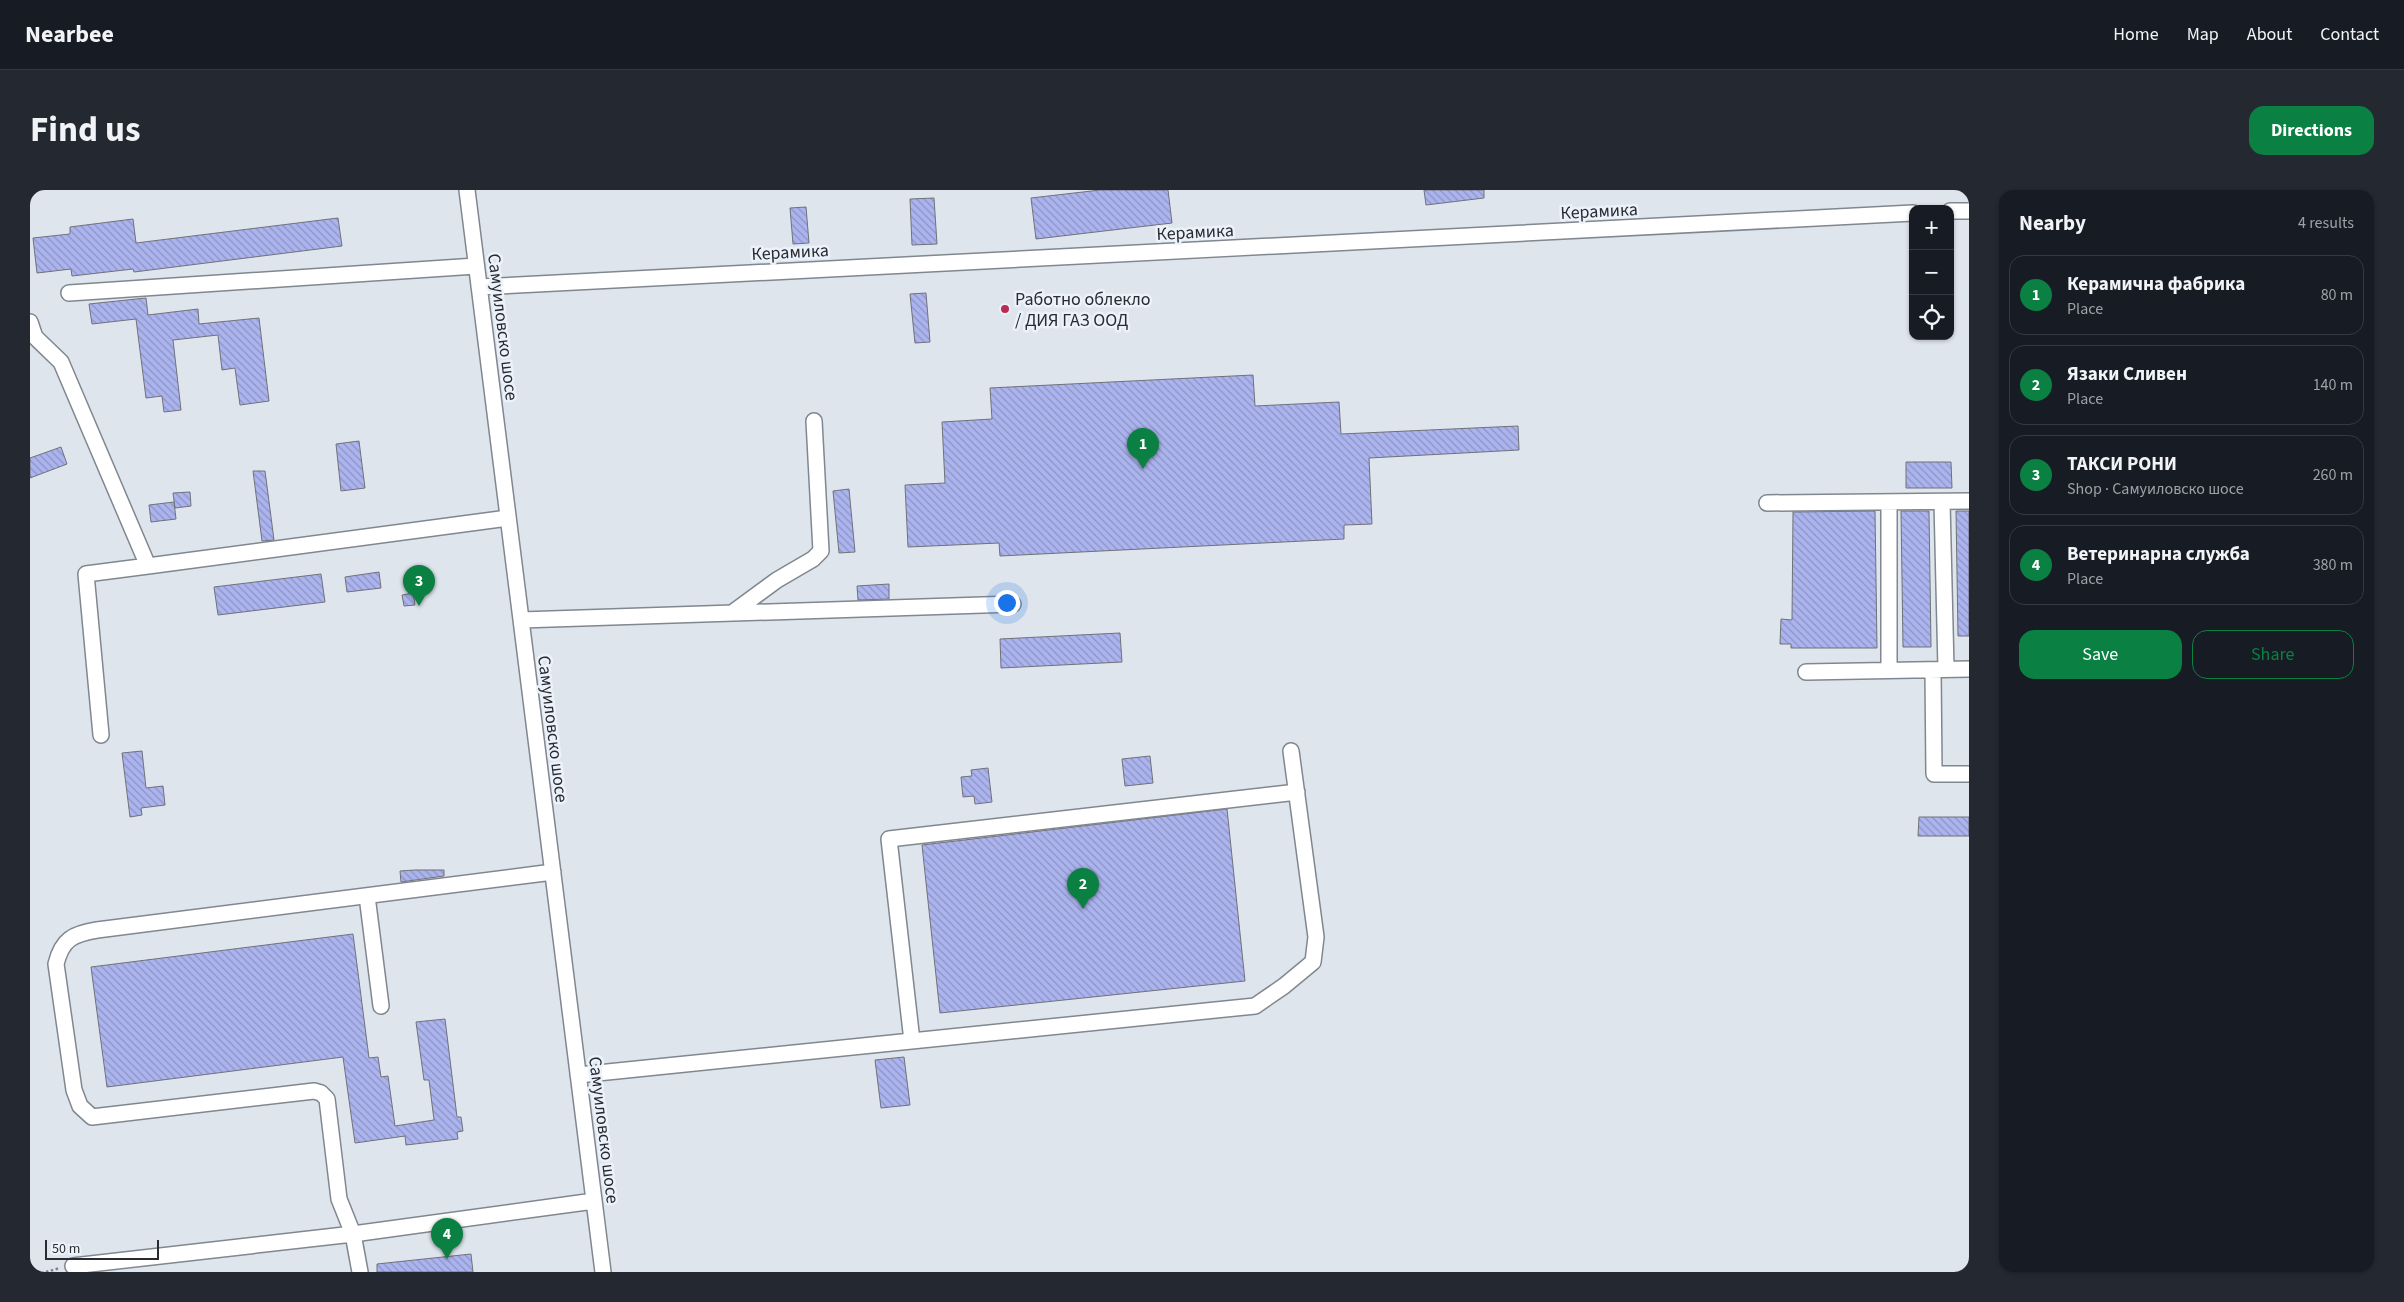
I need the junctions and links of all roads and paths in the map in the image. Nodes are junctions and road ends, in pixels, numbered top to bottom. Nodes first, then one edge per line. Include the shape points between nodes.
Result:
1 (467, 190) edge
2 (1969, 210) edge
3 (1954, 212) edge
4 (1909, 213) edge
5 (476, 266) junction
6 (479, 287) junction
7 (69, 293) dead end
8 (30, 322) edge
9 (814, 421) dead end
10 (1969, 501) edge
11 (1889, 502) junction
12 (1942, 502) junction
13 (1767, 504) dead end
14 (508, 518) junction
15 (148, 566) junction
16 (1013, 604) dead end
17 (732, 614) junction
18 (521, 620) junction
19 (1969, 669) edge
20 (1889, 670) junction
21 (1939, 670) junction
22 (1806, 672) dead end
23 (101, 735) dead end
24 (1291, 751) dead end
25 (1969, 774) edge
26 (1297, 792) junction
27 (553, 872) junction
28 (367, 896) junction
29 (381, 1006) dead end
30 (912, 1041) junction
31 (578, 1075) junction
32 (594, 1201) junction
33 (354, 1234) junction
34 (74, 1266) dead end
35 (360, 1272) edge
36 (603, 1272) edge

1 - 5 street, Самуиловско шосе
2 - 3 street
4 - 6 street, Керамика
5 - 6 street, Самуиловско шосе
5 - 7 street
6 - 14 street, Самуиловско шосе
8 - 15 street via 35,337 61,362
9 - 17 street via 821,551
10 - 12 street
11 - 12 street
11 - 13 street
11 - 20 street
12 - 21 street
14 - 15 street
14 - 18 street, Самуиловско шосе
15 - 23 street via 86,574
16 - 17 street
17 - 18 street
18 - 27 street, Самуиловско шосе
19 - 21 street
20 - 21 street
20 - 22 street
21 - 25 street via 1934,774
24 - 26 street
26 - 30 street via 1316,937 1313,962 1255,1006
26 - 30 street via 889,839
27 - 28 street
27 - 31 street, Самуиловско шосе
28 - 29 street
28 - 33 street via 80,933 60,949 56,964 74,1090 80,1106 92,1117 314,1091 322,1093 326,1099 339,1199
30 - 31 street
31 - 32 street, Самуиловско шосе
32 - 33 street
32 - 36 street, Самуиловско шосе
33 - 34 street
33 - 35 street

